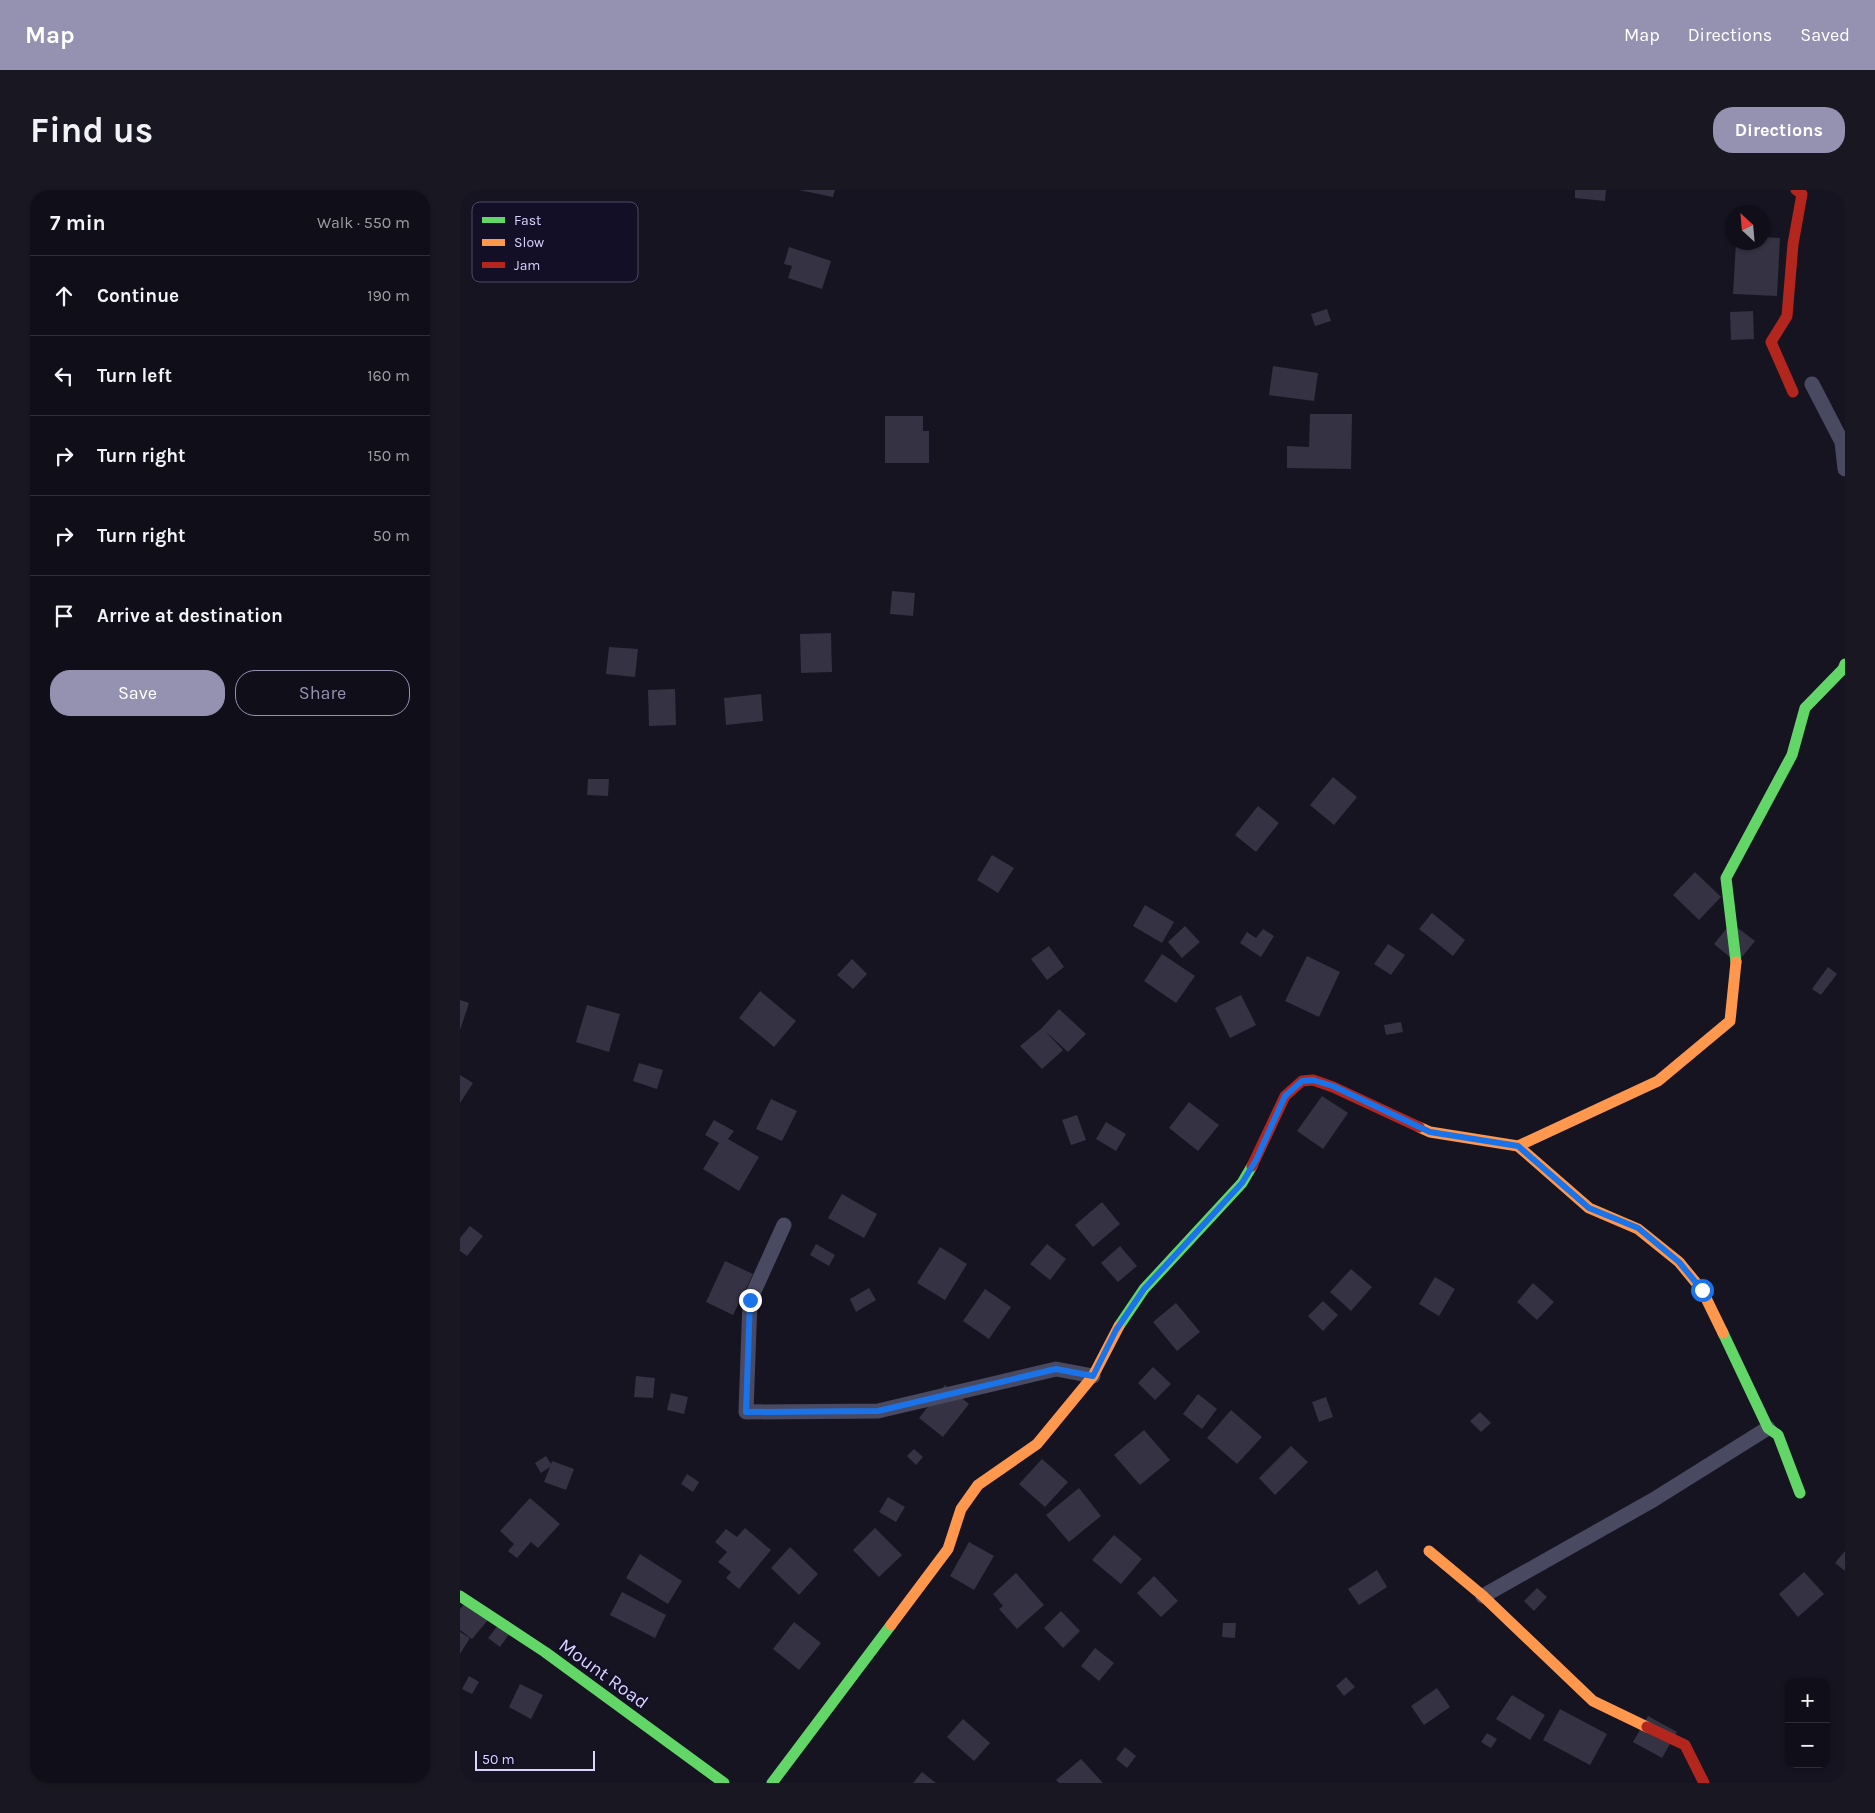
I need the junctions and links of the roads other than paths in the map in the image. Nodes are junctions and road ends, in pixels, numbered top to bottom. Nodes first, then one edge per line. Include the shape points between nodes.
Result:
1 (1796, 190) edge
2 (1812, 384) dead end
3 (1793, 392) dead end
4 (1845, 470) edge
5 (1845, 664) edge
6 (1518, 1146) junction
7 (784, 1225) dead end
8 (1093, 1376) junction
9 (1768, 1428) junction
10 (1800, 1493) dead end
11 (1429, 1551) dead end
12 (460, 1596) edge
13 (1483, 1596) junction
14 (724, 1783) edge
15 (772, 1783) edge
16 (1704, 1783) edge

1 - 3 street via 1802,194 1793,244 1787,316 1771,342
2 - 4 street via 1842,442
5 - 6 street via 1805,708 1792,755 1726,878 1737,967 1730,1021 1658,1081
6 - 8 street via 1430,1132 1333,1086 1313,1080 1302,1081 1285,1096 1242,1183 1144,1289 1116,1330
6 - 9 street via 1589,1208 1638,1228 1679,1262 1702,1290
7 - 8 street via 750,1300 746,1412 878,1411 1056,1369
8 - 15 street via 1037,1444 978,1486 961,1509 948,1549
9 - 10 street via 1778,1435
9 - 13 street via 1652,1500
11 - 13 street
12 - 14 street, Mount Road via 546,1652
13 - 16 street via 1593,1701 1685,1745

